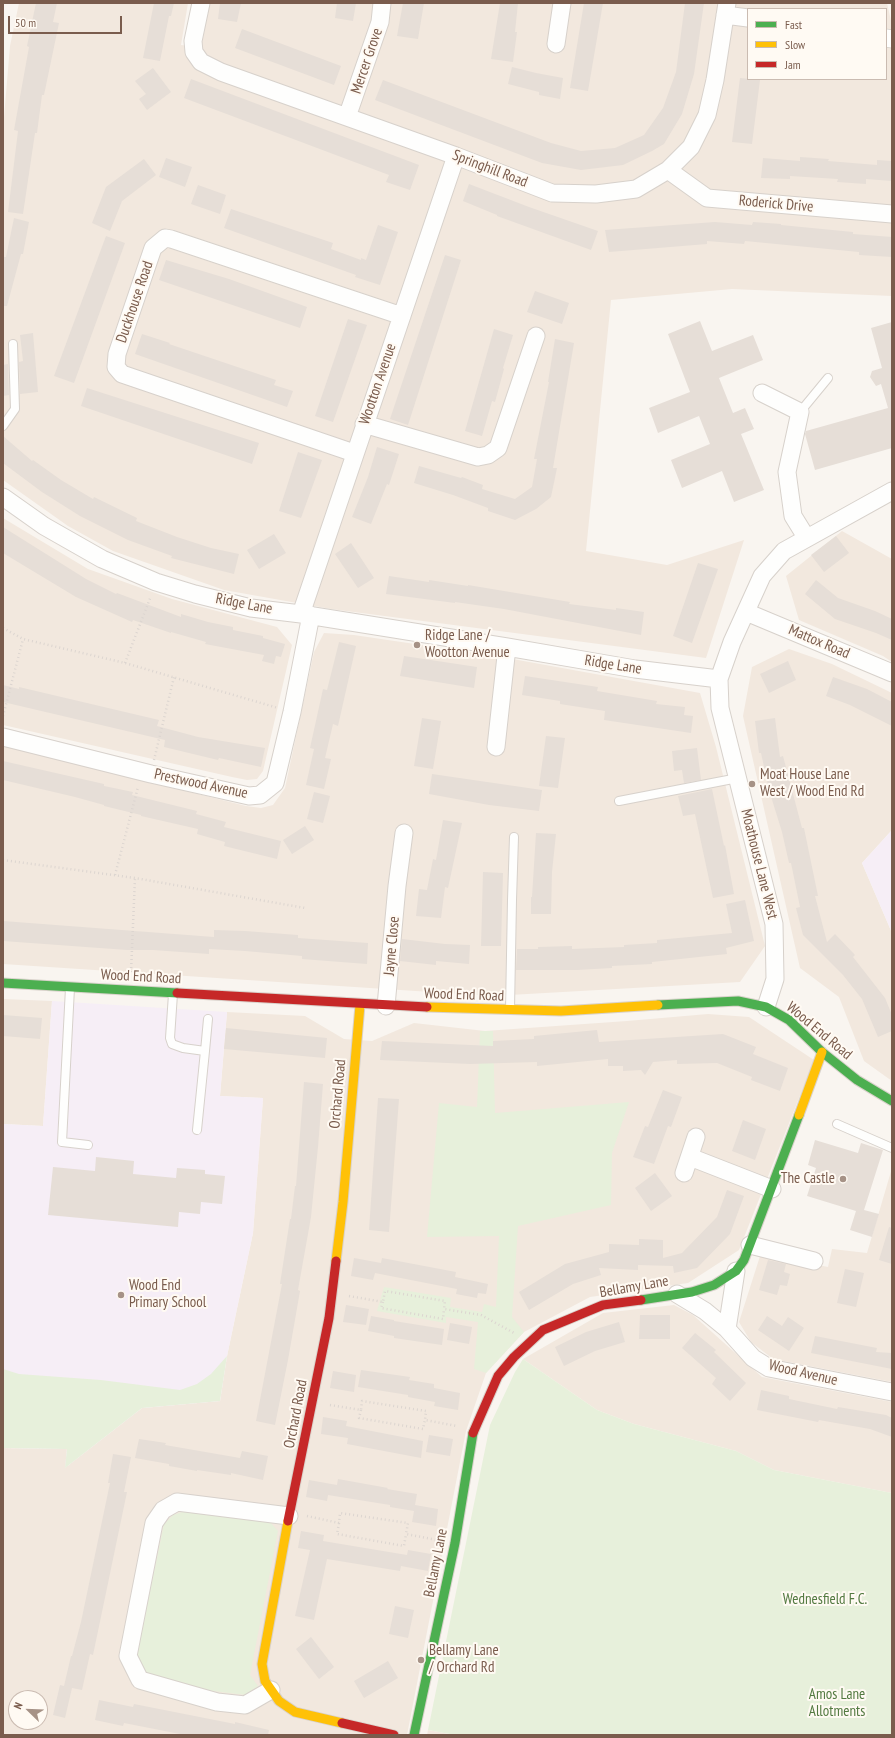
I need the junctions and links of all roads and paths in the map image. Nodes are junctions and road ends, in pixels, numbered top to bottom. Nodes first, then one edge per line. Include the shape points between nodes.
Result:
1 (201, 3) edge
2 (382, 3) edge
3 (562, 3) edge
4 (726, 9) edge
5 (747, 18) edge
6 (556, 44) dead end
7 (347, 117) junction
8 (456, 156) junction
9 (668, 170) junction
10 (892, 214) edge
11 (402, 316) junction
12 (536, 336) dead end
13 (13, 344) dead end
14 (828, 378) dead end
15 (762, 393) dead end
16 (800, 412) junction
17 (364, 424) junction
18 (3, 426) edge
19 (354, 454) junction
20 (892, 491) edge
21 (3, 497) edge
22 (806, 538) junction
23 (156, 582) junction
24 (746, 612) junction
25 (306, 614) junction
26 (3, 628) edge
27 (23, 639) junction
28 (507, 647) junction
29 (125, 663) junction
30 (892, 672) edge
31 (174, 677) junction
32 (719, 680) junction
33 (292, 712) junction
34 (3, 716) edge
35 (3, 737) edge
36 (496, 747) dead end
37 (147, 773) junction
38 (738, 778) junction
39 (619, 801) dead end
40 (404, 832) dead end
41 (514, 837) dead end
42 (3, 860) edge
43 (115, 875) junction
44 (135, 878) junction
45 (305, 908) dead end
46 (3, 983) edge
47 (70, 987) junction
48 (131, 991) junction
49 (173, 993) junction
50 (360, 1005) junction
51 (386, 1006) junction
52 (766, 1007) junction
53 (510, 1010) junction
54 (208, 1019) dead end
55 (205, 1051) junction
56 (822, 1052) junction
57 (892, 1101) edge
58 (837, 1124) dead end
59 (198, 1130) dead end
60 (696, 1137) dead end
61 (88, 1146) dead end
62 (892, 1148) edge
63 (690, 1157) junction
64 (684, 1173) dead end
65 (772, 1189) junction
66 (750, 1244) junction
67 (814, 1261) dead end
68 (736, 1271) junction
69 (332, 1293) junction
70 (677, 1294) junction
71 (382, 1302) junction
72 (444, 1309) junction
73 (728, 1329) junction
74 (531, 1342) junction
75 (892, 1392) edge
76 (312, 1401) junction
77 (361, 1410) junction
78 (425, 1420) junction
79 (474, 1428) junction
80 (290, 1514) junction
81 (339, 1523) junction
82 (406, 1534) junction
83 (455, 1543) junction
84 (271, 1690) junction
85 (394, 1735) edge
86 (414, 1735) edge

1 - 7 street, Springhill Road via 193,41 194,52 201,62 221,72
2 - 7 street, Mercer Grove via 380,22
3 - 6 street
4 - 5 street
4 - 9 street, Springhill Road via 707,115 692,147
7 - 8 street, Springhill Road
8 - 9 street, Springhill Road via 552,193 596,194 636,190
8 - 11 street, Wootton Avenue
9 - 10 street, Roderick Drive via 707,198
11 - 17 street, Wootton Avenue
11 - 19 street, Duckhouse Road via 171,239 164,238 153,248 117,354 116,367 122,374
12 - 17 street via 498,448 488,455 478,458
13 - 18 lane via 15,410
14 - 16 lane
15 - 16 street
16 - 22 street via 787,472 793,516
17 - 19 street, Wootton Avenue
19 - 25 street, Wootton Avenue
20 - 22 street, Moathouse Lane West
21 - 23 street, Ridge Lane via 44,526 102,559
22 - 24 street, Moathouse Lane West via 784,551 762,576
23 - 25 street, Ridge Lane via 251,608
23 - 29 path
24 - 30 street, Mattox Road
24 - 32 street, Moathouse Lane West
25 - 28 street, Ridge Lane
25 - 33 street, Prestwood Avenue
26 - 27 path
27 - 29 path
27 - 34 path
28 - 32 street, Ridge Lane via 635,669
28 - 36 street
29 - 31 path
31 - 33 path
31 - 37 path
32 - 38 street, Moathouse Lane West via 720,708
33 - 37 street, Prestwood Avenue via 275,783 260,795 250,796
35 - 37 street, Prestwood Avenue
37 - 43 path
38 - 39 lane
38 - 52 street, Moathouse Lane West via 774,924 774,979
40 - 51 street, Jayne Close
41 - 53 lane
42 - 43 path
43 - 44 path
44 - 45 path
44 - 48 path
46 - 47 street, Wood End Road
47 - 48 street, Wood End Road
47 - 61 lane via 62,1142
48 - 49 street, Wood End Road
49 - 50 street, Wood End Road
49 - 55 lane via 170,1038 172,1044
50 - 51 street, Wood End Road
50 - 69 street, Orchard Road via 343,1202
51 - 53 street, Wood End Road
52 - 53 street, Wood End Road via 738,1001 720,1001 561,1011
52 - 56 street, Wood End Road via 789,1020
54 - 55 lane
55 - 59 lane
56 - 57 street, Wood End Road via 858,1080
56 - 65 street, Bellamy Lane
58 - 62 lane
60 - 63 street
63 - 64 street
63 - 65 street
65 - 66 street, Bellamy Lane
66 - 67 street
66 - 68 street, Bellamy Lane via 744,1260
68 - 70 street, Bellamy Lane via 714,1285
68 - 73 street
69 - 71 path
69 - 76 street, Orchard Road
70 - 73 street, Wood Avenue
70 - 74 street, Bellamy Lane via 602,1305 543,1330
71 - 72 path via 381,1308 443,1319
71 - 72 path via 385,1291 445,1301
72 - 74 path via 481,1315
73 - 75 street, Wood Avenue via 753,1358 769,1368
74 - 79 street, Bellamy Lane via 498,1376
76 - 77 path
76 - 80 street, Orchard Road
77 - 78 path via 359,1418 423,1429
77 - 78 path via 362,1400 426,1411
78 - 79 path
79 - 83 street, Bellamy Lane
80 - 81 path
80 - 84 street, Orchard Road via 262,1664 265,1681
80 - 84 street via 177,1502 163,1510 154,1523 128,1656 140,1680 217,1702 245,1705
81 - 82 path via 340,1513 408,1523
81 - 82 path via 337,1534 404,1546
82 - 83 path
83 - 86 street, Bellamy Lane
84 - 85 street, Orchard Road via 279,1701 295,1712

